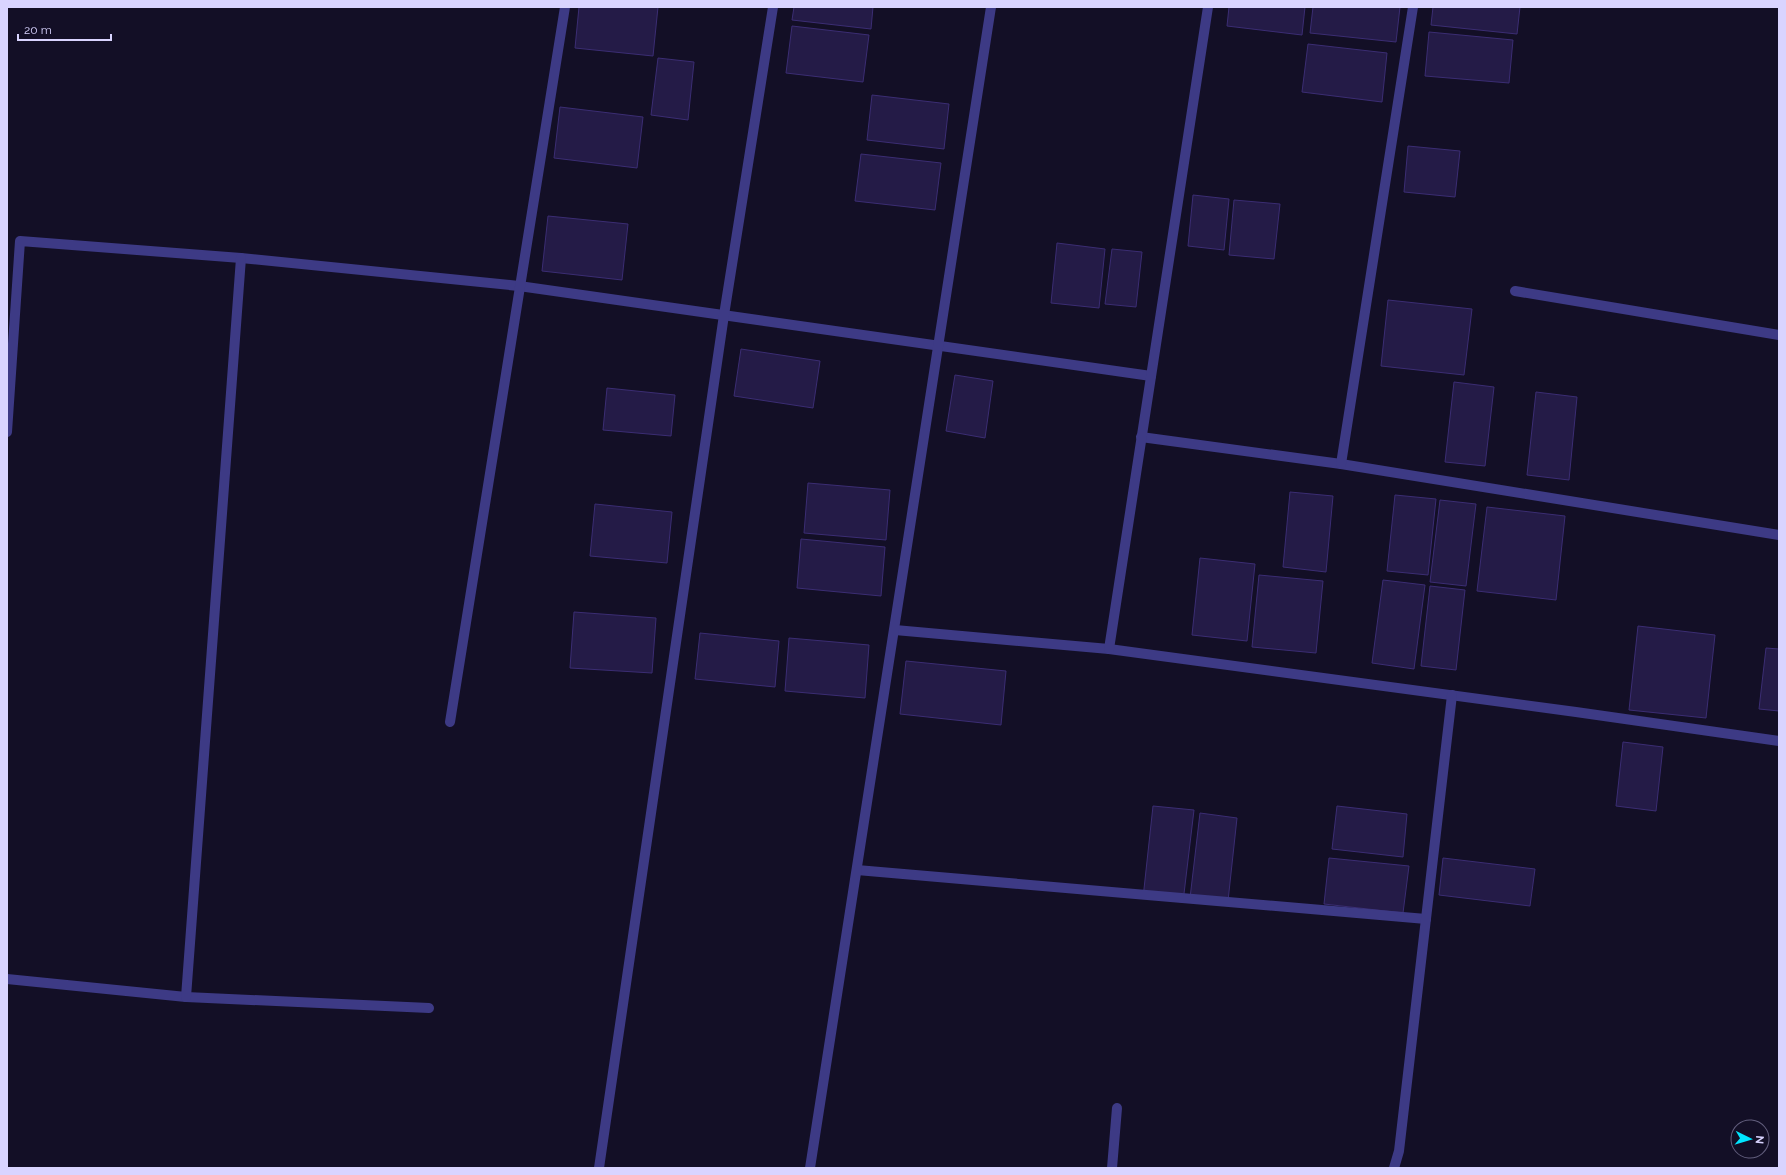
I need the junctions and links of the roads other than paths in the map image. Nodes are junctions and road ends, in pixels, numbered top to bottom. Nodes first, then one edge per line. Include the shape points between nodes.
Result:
1 (565, 7) edge
2 (773, 7) edge
3 (991, 7) edge
4 (1208, 7) edge
5 (1414, 7) edge
6 (241, 258) junction
7 (519, 286) junction
8 (1515, 291) dead end
9 (724, 315) junction
10 (1779, 335) edge
11 (939, 346) junction
12 (1151, 376) junction
13 (7, 432) edge
14 (1141, 436) junction
15 (1341, 464) junction
16 (1779, 535) edge
17 (895, 630) junction
18 (1109, 649) junction
19 (1452, 695) junction
20 (450, 722) dead end
21 (1779, 741) edge
22 (857, 870) junction
23 (1426, 919) junction
24 (7, 979) edge
25 (186, 997) junction
26 (429, 1008) dead end
27 (1117, 1108) dead end
28 (599, 1168) edge
29 (810, 1168) edge
30 (1112, 1168) edge
31 (1394, 1168) edge

1 - 7 street
2 - 9 street
3 - 11 street
4 - 12 street
5 - 15 street
6 - 7 street
6 - 13 street via 20,242
6 - 25 street
7 - 9 street
7 - 20 street
8 - 10 street
9 - 11 street
9 - 28 street
11 - 12 street
11 - 17 street
12 - 14 street
14 - 15 street
14 - 18 street
15 - 16 street
17 - 18 street
17 - 22 street
18 - 19 street
19 - 21 street
19 - 23 street
22 - 23 street
22 - 29 street
23 - 31 street via 1399,1151
24 - 25 street
25 - 26 street
27 - 30 street

